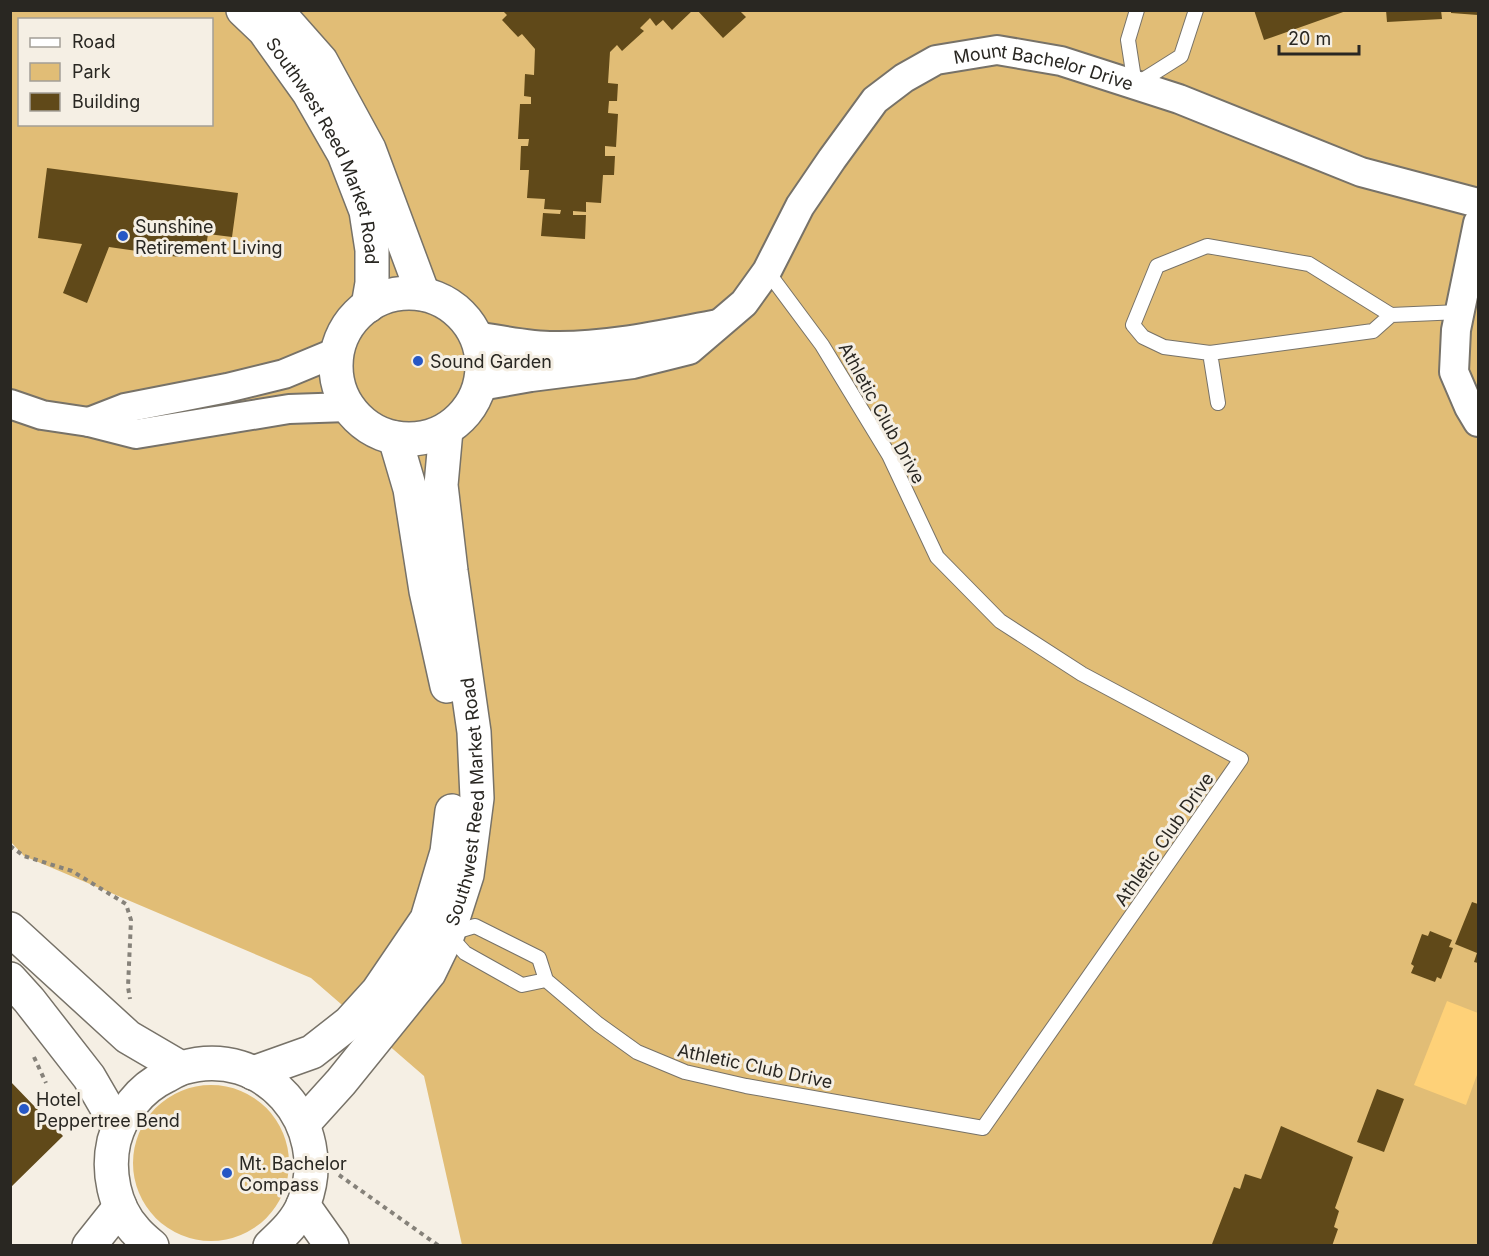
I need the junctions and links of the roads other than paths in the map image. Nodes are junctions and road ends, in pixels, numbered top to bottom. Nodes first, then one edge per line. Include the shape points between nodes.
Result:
1 (243, 10) edge
2 (276, 10) edge
3 (1137, 10) edge
4 (1196, 10) edge
5 (1135, 85) junction
6 (1479, 203) edge
7 (1479, 223) edge
8 (767, 271) junction
9 (423, 294) junction
10 (368, 306) junction
11 (1460, 312) junction
12 (1391, 315) junction
13 (718, 324) junction
14 (476, 336) junction
15 (337, 352) junction
16 (1210, 353) junction
17 (480, 386) junction
18 (1218, 403) dead end
19 (10, 404) edge
20 (348, 407) junction
21 (88, 422) junction
22 (1479, 422) edge
23 (446, 430) junction
24 (395, 438) junction
25 (10, 929) edge
26 (448, 934) junction
27 (10, 979) edge
28 (546, 980) junction
29 (181, 1068) junction
30 (253, 1073) junction
31 (303, 1124) junction
32 (118, 1127) junction
33 (303, 1205) junction
34 (120, 1207) junction
35 (89, 1245) edge
36 (152, 1245) edge
37 (270, 1245) edge
38 (332, 1245) edge

1 - 10 main road, Southwest Reed Market Road via 264,30 309,93 344,154 366,211 372,250
2 - 9 main road, Southwest Reed Market Road via 321,61 369,149
3 - 5 lane via 1128,40
4 - 5 lane via 1181,56
5 - 6 street, Mount Bachelor Drive via 1361,172
5 - 8 street, Mount Bachelor Drive via 1061,61 997,50 936,60 876,100 800,206
7 - 11 street
8 - 13 street, Mount Bachelor Drive via 744,303
8 - 28 lane, Athletic Club Drive via 822,345 889,455 937,557 1000,621 1082,674 1241,759 983,1128 685,1072 637,1052
9 - 10 main road via 385,297
9 - 14 main road via 446,302
10 - 15 main road via 354,318
11 - 12 lane
11 - 22 street via 1454,372
12 - 16 lane via 1372,331
12 - 16 lane via 1309,264 1207,246 1157,266 1133,325 1143,337 1164,347
13 - 14 street, Mount Bachelor Drive via 614,342 552,346
13 - 17 street, Mount Bachelor Drive via 688,351 633,364
14 - 17 main road via 482,361
15 - 20 main road via 336,371
15 - 21 street via 284,374 125,408
16 - 18 lane
17 - 23 main road via 461,418
19 - 21 street via 42,415
20 - 21 street via 289,409 136,434
20 - 24 main road via 361,422
23 - 24 main road via 413,440
23 - 26 main road, Southwest Reed Market Road via 441,485 474,732 477,798 467,875
24 - 30 main road, Southwest Reed Market Road via 410,489 426,591 455,721 457,774 447,852 427,919 378,991 349,1023 312,1052
25 - 29 main road via 128,1036
26 - 28 lane via 465,953 522,985
26 - 28 lane, Athletic Club Drive via 475,926 539,958
26 - 31 main road, Southwest Reed Market Road via 429,973
27 - 32 main road via 89,1077
29 - 30 main road via 230,1065
29 - 32 main road via 154,1081 132,1101
30 - 31 main road via 291,1103
31 - 33 main road via 311,1151 311,1178
32 - 34 main road via 111,1153 112,1181
33 - 37 main road via 289,1229
33 - 38 main road
34 - 35 main road
34 - 36 main road via 134,1230

